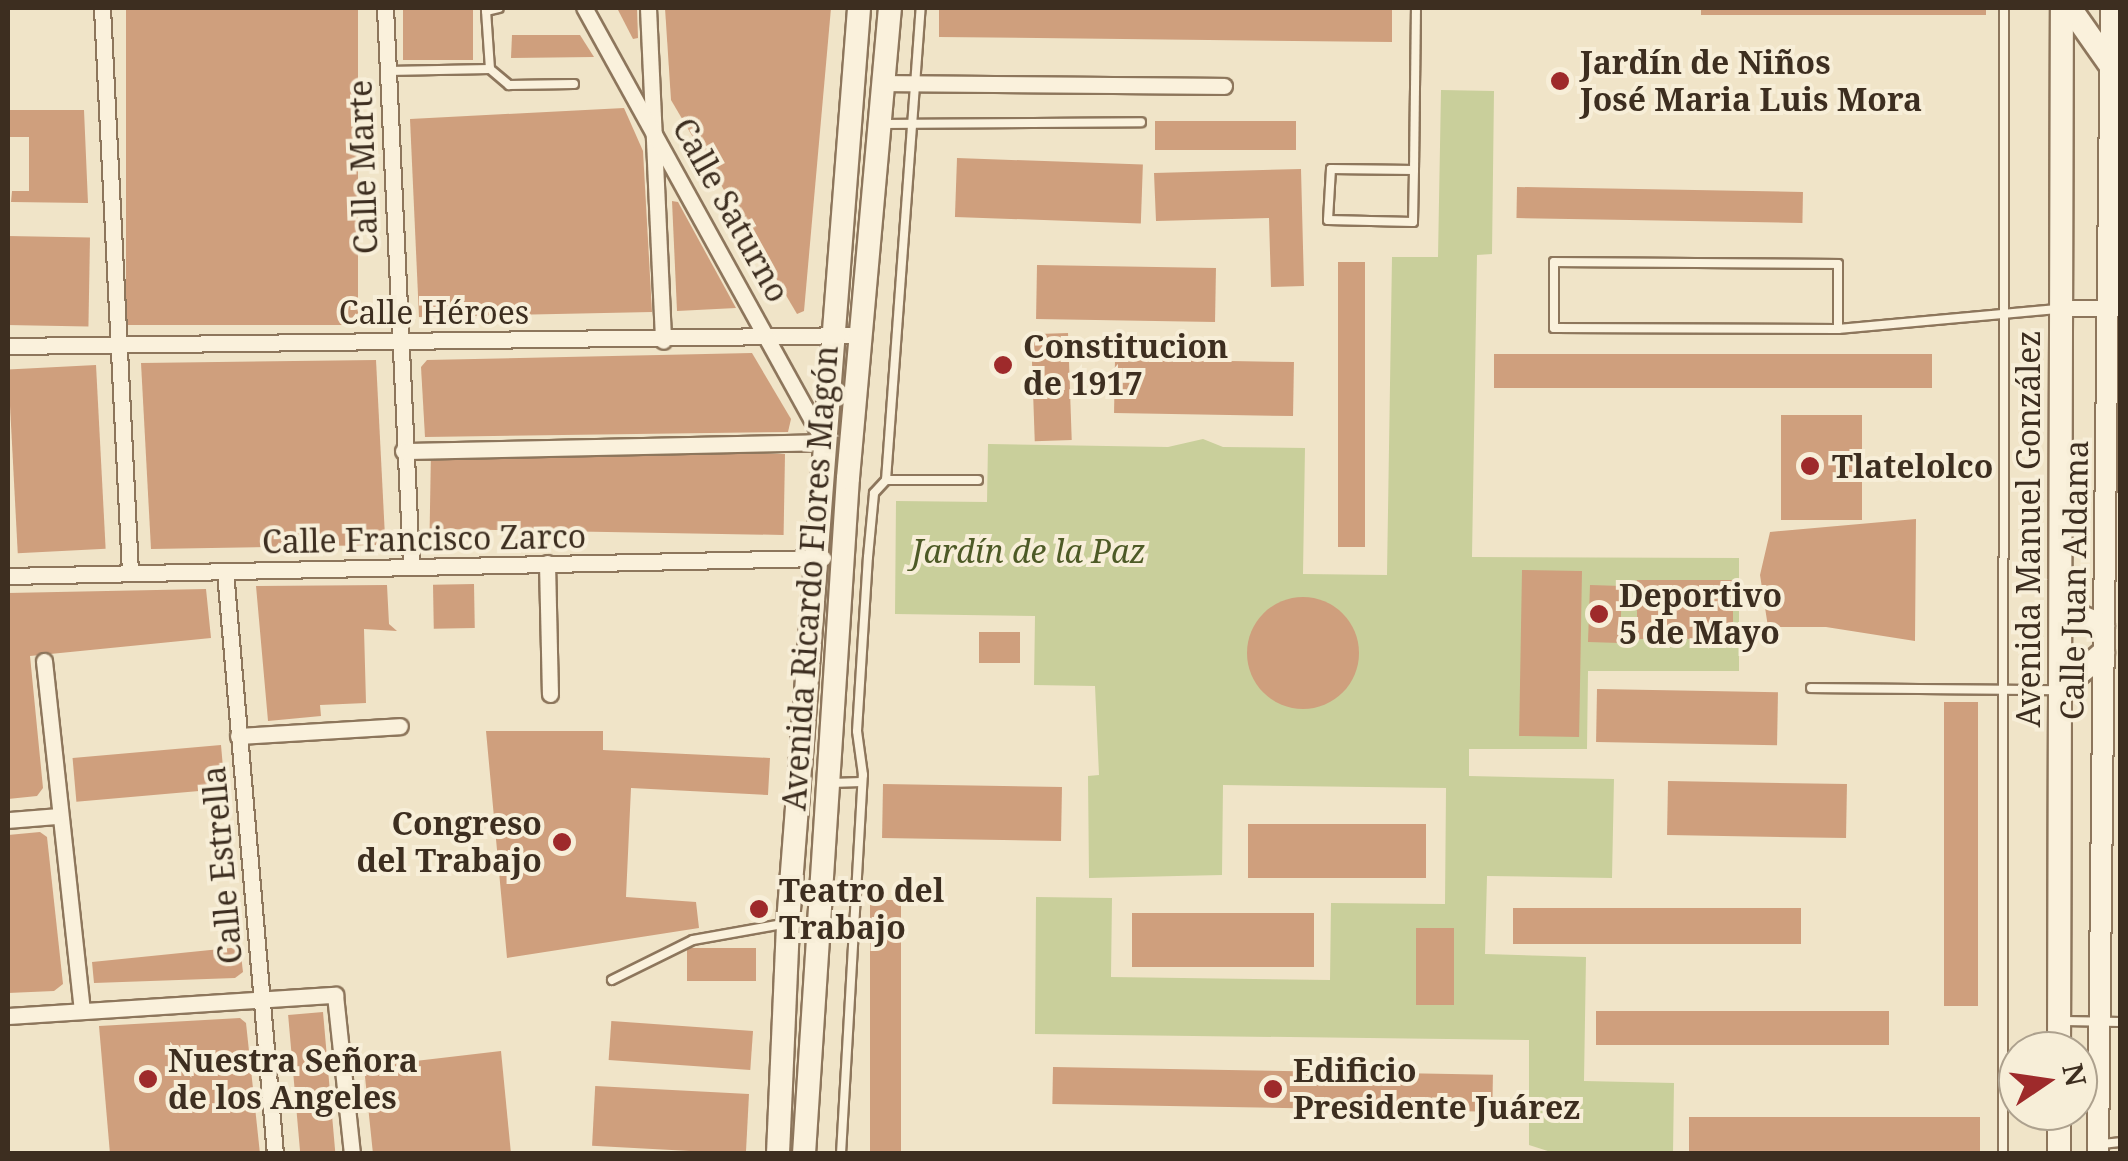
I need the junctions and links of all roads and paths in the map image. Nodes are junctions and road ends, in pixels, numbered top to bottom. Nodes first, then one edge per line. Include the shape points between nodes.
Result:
1 (102, 8) edge
2 (385, 8) edge
3 (499, 8) edge
4 (584, 8) edge
5 (648, 8) edge
6 (859, 8) edge
7 (890, 8) edge
8 (921, 8) edge
9 (1416, 8) edge
10 (2004, 8) edge
11 (2062, 8) edge
12 (2070, 8) edge
13 (2110, 8) edge
14 (2110, 64) junction
15 (490, 69) junction
16 (388, 72) junction
17 (883, 83) junction
18 (914, 83) junction
19 (574, 84) dead end
20 (1224, 86) dead end
21 (1141, 122) dead end
22 (881, 124) junction
23 (913, 124) junction
24 (654, 128) junction
25 (1414, 170) junction
26 (2062, 308) junction
27 (2114, 308) edge
28 (2001, 315) junction
29 (1838, 330) junction
30 (860, 335) junction
31 (834, 336) junction
32 (396, 338) junction
33 (772, 338) junction
34 (664, 341) junction
35 (119, 343) junction
36 (8, 346) edge
37 (824, 442) junction
38 (403, 452) junction
39 (886, 480) junction
40 (978, 480) dead end
41 (843, 557) junction
42 (815, 558) junction
43 (547, 563) junction
44 (410, 564) junction
45 (225, 571) junction
46 (130, 573) junction
47 (8, 576) edge
48 (2060, 608) junction
49 (2104, 626) junction
50 (2103, 653) junction
51 (44, 661) dead end
52 (1810, 688) dead end
53 (2002, 690) junction
54 (2060, 690) junction
55 (550, 694) dead end
56 (400, 726) dead end
57 (238, 736) junction
58 (826, 782) junction
59 (862, 782) junction
60 (58, 816) junction
61 (8, 820) edge
62 (788, 924) junction
63 (612, 980) dead end
64 (262, 999) junction
65 (82, 1010) junction
66 (8, 1016) edge
67 (2059, 1021) junction
68 (2098, 1022) junction
69 (2120, 1022) edge
70 (2059, 1031) edge
71 (2120, 1142) edge
72 (2098, 1149) edge
73 (275, 1154) edge
74 (352, 1154) edge
75 (778, 1154) edge
76 (804, 1154) edge
77 (841, 1154) edge
78 (2003, 1154) edge

1 - 35 street
2 - 16 street, Calle Marte
3 - 15 lane via 486,11
4 - 24 street, Calle Saturno
5 - 24 street
6 - 31 main road, Avenida Ricardo Flores Magón
7 - 17 main road, Avenida Ricardo Flores Magón
8 - 18 lane
9 - 25 lane
10 - 28 lane
11 - 26 main road, Avenida Manuel González
12 - 14 main road
13 - 14 street, Calle Juan Aldama
14 - 27 street, Calle Juan Aldama
15 - 16 lane
15 - 19 lane via 509,84
16 - 32 street, Calle Marte
17 - 18 street
17 - 22 main road, Avenida Ricardo Flores Magón
18 - 20 street
18 - 23 lane
21 - 23 lane
22 - 23 lane
22 - 30 main road, Avenida Ricardo Flores Magón
23 - 39 lane
24 - 33 street, Calle Saturno
24 - 34 street
25 - 25 lane via 1413,222 1328,220 1330,169
26 - 27 street
26 - 28 lane
26 - 48 main road, Avenida Manuel González
27 - 49 street, Calle Juan Aldama
28 - 29 lane
28 - 53 lane
29 - 29 lane via 1554,328 1554,262 1838,264
30 - 31 street, Calle Héroes
30 - 41 main road, Avenida Ricardo Flores Magón
31 - 33 street, Calle Héroes
31 - 37 main road, Avenida Ricardo Flores Magón
32 - 34 street, Calle Héroes
32 - 35 street, Calle Héroes
32 - 38 street, Calle Marte
33 - 34 street, Calle Héroes
33 - 37 street, Calle Saturno
35 - 36 street, Calle Héroes
35 - 46 street
37 - 38 street
37 - 42 main road, Avenida Ricardo Flores Magón
38 - 44 street, Calle Marte
39 - 40 lane
39 - 59 lane via 874,494 868,557 857,731
41 - 42 street, Calle Francisco Zarco
41 - 58 main road, Avenida Ricardo Flores Magón
42 - 43 street, Calle Francisco Zarco
42 - 62 main road, Avenida Ricardo Flores Magón
43 - 44 street, Calle Francisco Zarco
43 - 55 street
44 - 45 street, Calle Francisco Zarco
45 - 46 street, Calle Francisco Zarco
45 - 57 street, Calle Estrella
46 - 47 street, Calle Francisco Zarco
48 - 49 main road
48 - 54 main road, Avenida Manuel González
49 - 50 street, Calle Juan Aldama
50 - 54 main road
50 - 68 street, Calle Juan Aldama
51 - 60 street
52 - 53 lane
53 - 54 lane
53 - 78 lane
54 - 67 main road, Avenida Manuel González
56 - 57 street
57 - 64 street, Calle Estrella
58 - 59 lane
58 - 76 main road, Avenida Ricardo Flores Magón
59 - 77 lane
60 - 61 street
60 - 65 street
62 - 63 lane via 693,940
62 - 75 main road, Avenida Ricardo Flores Magón
64 - 65 street
64 - 73 street, Calle Estrella
64 - 74 street via 336,995
65 - 66 street
67 - 68 lane
67 - 70 main road, Avenida Manuel González
68 - 69 lane
68 - 72 street, Calle Juan Aldama
71 - 72 lane

